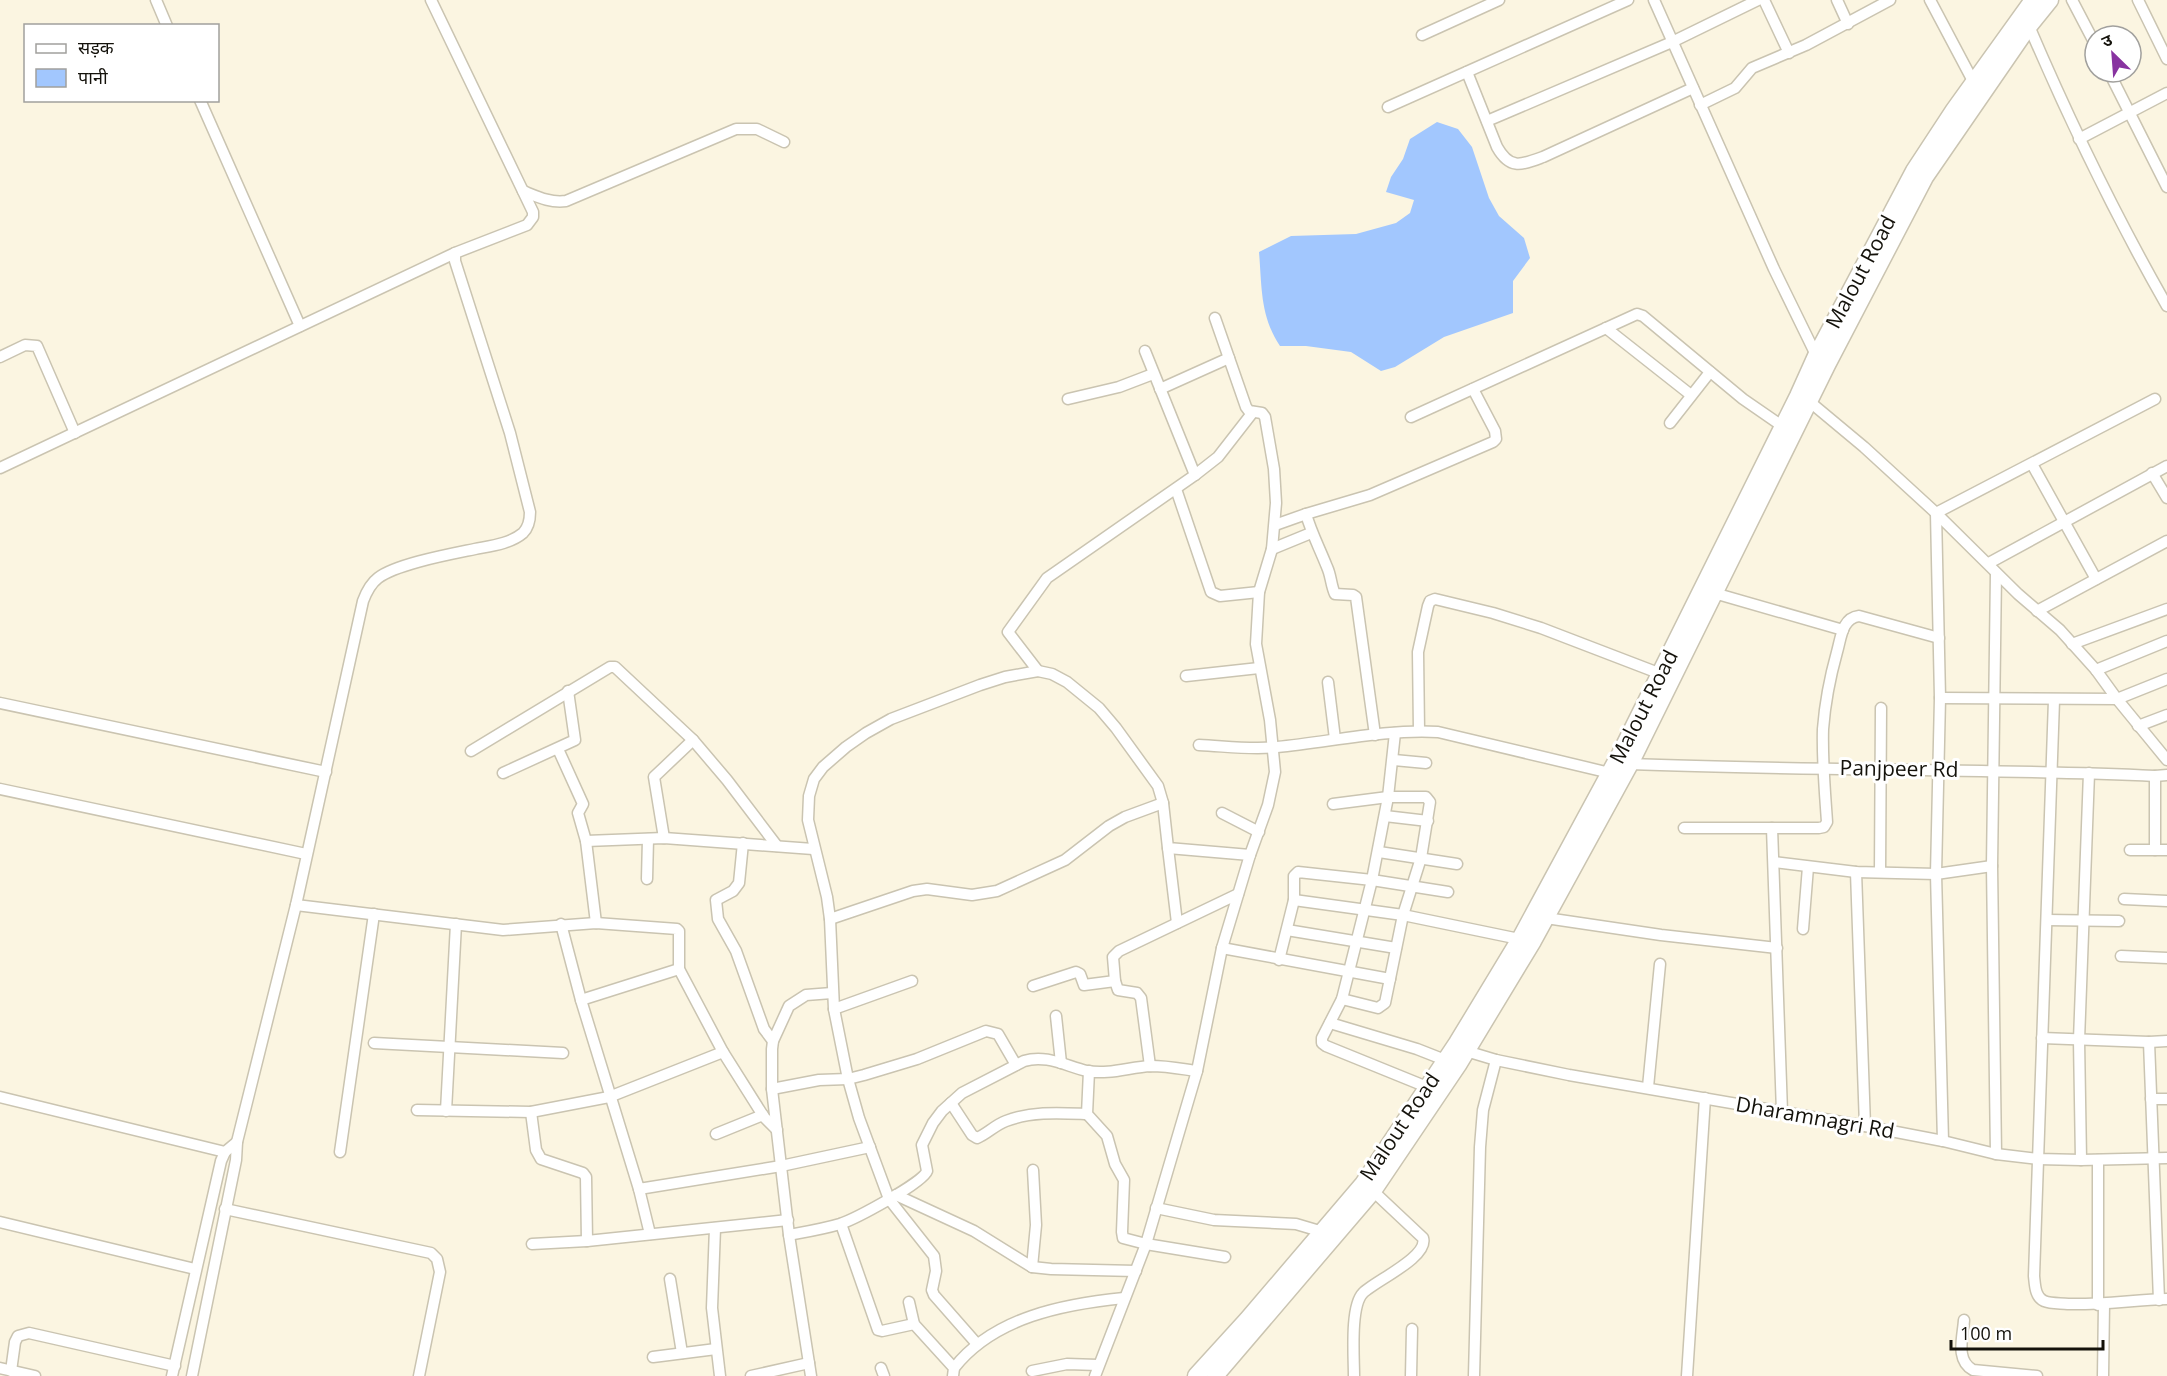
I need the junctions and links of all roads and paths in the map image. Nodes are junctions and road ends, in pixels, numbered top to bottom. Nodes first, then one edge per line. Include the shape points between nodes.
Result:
1 (156, 0) edge
2 (431, 0) edge
3 (1499, 0) edge
4 (1628, 0) edge
5 (1654, 0) edge
6 (1758, 0) edge
7 (1764, 0) edge
8 (1837, 0) edge
9 (1890, 0) edge
10 (1930, 0) edge
11 (2033, 0) edge
12 (2050, 0) edge
13 (2072, 0) edge
14 (2138, 0) edge
15 (166, 24) edge
16 (1848, 24) junction
17 (2085, 24) edge
18 (2029, 26) junction
19 (1422, 35) dead end
20 (1672, 42) junction
21 (1788, 52) junction
22 (2167, 59) edge
23 (1467, 72) junction
24 (1974, 82) junction
25 (2115, 84) edge
26 (1693, 88) junction
27 (2167, 93) edge
28 (201, 102) edge
29 (1701, 105) junction
30 (1388, 107) dead end
31 (2130, 112) junction
32 (1487, 121) junction
33 (2079, 139) junction
34 (784, 142) dead end
35 (2167, 187) edge
36 (523, 191) junction
37 (455, 253) junction
38 (2163, 291) edge
39 (2167, 306) edge
40 (1215, 318) dead end
41 (300, 326) junction
42 (1606, 328) junction
43 (1145, 351) dead end
44 (0, 357) edge
45 (1229, 358) junction
46 (1822, 360) junction
47 (1710, 372) junction
48 (1154, 374) junction
49 (1160, 389) junction
50 (1473, 389) junction
51 (1691, 395) junction
52 (1068, 399) dead end
53 (2155, 399) dead end
54 (1810, 402) junction
55 (1253, 412) junction
56 (1411, 417) dead end
57 (1670, 423) dead end
58 (1782, 426) junction
59 (75, 433) junction
60 (2032, 464) junction
61 (2167, 466) edge
62 (0, 468) edge
63 (2152, 473) junction
64 (1195, 475) junction
65 (1176, 489) junction
66 (2167, 498) edge
67 (1936, 513) junction
68 (1306, 514) junction
69 (2064, 521) junction
70 (1275, 525) junction
71 (1311, 533) junction
72 (2167, 540) edge
73 (1272, 549) junction
74 (1989, 564) junction
75 (1996, 573) junction
76 (2096, 579) junction
77 (1259, 592) junction
78 (1714, 594) junction
79 (2167, 609) edge
80 (2037, 611) junction
81 (1843, 630) junction
82 (1939, 638) junction
83 (2167, 641) edge
84 (2072, 644) junction
85 (1259, 668) junction
86 (2096, 670) junction
87 (1038, 671) junction
88 (1661, 674) junction
89 (1186, 676) dead end
90 (2167, 679) edge
91 (1328, 682) dead end
92 (568, 691) junction
93 (1940, 698) junction
94 (1995, 699) junction
95 (2117, 699) junction
96 (2054, 700) junction
97 (0, 704) edge
98 (1881, 708) dead end
99 (2167, 715) edge
100 (2138, 726) junction
101 (1419, 731) junction
102 (1395, 733) junction
103 (1375, 735) junction
104 (1335, 739) junction
105 (693, 740) junction
106 (1199, 745) dead end
107 (1274, 748) junction
108 (558, 749) junction
109 (471, 751) dead end
110 (1394, 760) junction
111 (2167, 760) edge
112 (1426, 763) dead end
113 (1630, 764) junction
114 (1824, 769) junction
115 (1881, 769) junction
116 (1939, 770) junction
117 (1992, 771) junction
118 (326, 772) junction
119 (2052, 772) junction
120 (503, 773) dead end
121 (1610, 773) junction
122 (2089, 773) junction
123 (2167, 775) edge
124 (2155, 776) junction
125 (0, 789) edge
126 (1388, 797) junction
127 (1163, 802) junction
128 (1333, 804) dead end
129 (1222, 813) dead end
130 (1385, 816) junction
131 (1428, 821) junction
132 (1684, 828) dead end
133 (1772, 828) junction
134 (1259, 832) junction
135 (664, 838) junction
136 (648, 839) junction
137 (586, 841) junction
138 (743, 843) junction
139 (777, 846) junction
140 (1168, 848) junction
141 (813, 849) junction
142 (2130, 850) dead end
143 (2155, 850) junction
144 (2167, 850) edge
145 (1378, 852) junction
146 (306, 854) junction
147 (1250, 855) junction
148 (1421, 858) junction
149 (1773, 862) junction
150 (1457, 864) dead end
151 (1992, 866) junction
152 (1808, 867) junction
153 (1856, 872) junction
154 (1880, 872) junction
155 (1936, 874) junction
156 (647, 879) dead end
157 (1372, 880) junction
158 (1411, 886) junction
159 (1448, 892) dead end
160 (1238, 894) junction
161 (2124, 899) dead end
162 (1294, 900) junction
163 (2167, 901) edge
164 (296, 905) junction
165 (1364, 910) junction
166 (374, 914) junction
167 (1403, 915) junction
168 (1546, 918) junction
169 (830, 919) junction
170 (2047, 920) junction
171 (2084, 921) junction
172 (2119, 921) dead end
173 (596, 923) junction
174 (1177, 923) junction
175 (456, 924) junction
176 (561, 924) junction
177 (1803, 929) dead end
178 (1287, 930) junction
179 (1527, 940) junction
180 (1355, 943) junction
181 (1222, 948) junction
182 (1396, 948) junction
183 (1777, 948) junction
184 (2121, 956) dead end
185 (2167, 958) edge
186 (1279, 960) junction
187 (1660, 964) dead end
188 (679, 969) junction
189 (1349, 972) junction
190 (1390, 979) junction
191 (912, 981) dead end
192 (1115, 981) junction
193 (1033, 986) dead end
194 (832, 993) junction
195 (1342, 999) junction
196 (581, 1000) junction
197 (834, 1009) junction
198 (1056, 1016) dead end
199 (1330, 1023) junction
200 (2043, 1038) junction
201 (2079, 1040) junction
202 (773, 1041) junction
203 (2167, 1041) edge
204 (2149, 1042) junction
205 (374, 1043) dead end
206 (449, 1048) junction
207 (1466, 1051) junction
208 (723, 1052) junction
209 (563, 1053) dead end
210 (1445, 1060) junction
211 (1496, 1060) junction
212 (1061, 1063) junction
213 (1016, 1065) junction
214 (1150, 1066) junction
215 (1089, 1071) junction
216 (1197, 1071) junction
217 (848, 1079) junction
218 (1427, 1087) junction
219 (1648, 1088) junction
220 (772, 1089) junction
221 (0, 1097) edge
222 (609, 1097) junction
223 (1705, 1098) junction
224 (2167, 1098) edge
225 (2151, 1099) junction
226 (951, 1103) junction
227 (417, 1110) dead end
228 (446, 1111) junction
229 (531, 1112) junction
230 (1782, 1112) junction
231 (1087, 1114) junction
232 (763, 1115) junction
233 (1865, 1126) junction
234 (777, 1130) junction
235 (716, 1134) dead end
236 (1943, 1141) junction
237 (237, 1142) junction
238 (870, 1147) junction
239 (225, 1152) junction
240 (340, 1152) dead end
241 (1996, 1154) junction
242 (2167, 1158) edge
243 (2038, 1159) junction
244 (2152, 1159) junction
245 (2081, 1160) junction
246 (2098, 1160) junction
247 (780, 1166) junction
248 (1033, 1170) dead end
249 (639, 1189) junction
250 (1373, 1191) junction
251 (892, 1197) junction
252 (1156, 1208) junction
253 (225, 1209) junction
254 (788, 1220) junction
255 (0, 1222) edge
256 (841, 1224) junction
257 (715, 1228) junction
258 (1323, 1232) junction
259 (650, 1234) junction
260 (789, 1235) junction
261 (587, 1241) junction
262 (532, 1244) dead end
263 (1146, 1244) junction
264 (2162, 1256) edge
265 (1225, 1257) dead end
266 (1032, 1267) junction
267 (195, 1269) junction
268 (1136, 1271) junction
269 (670, 1279) dead end
270 (1125, 1298) junction
271 (2163, 1300) edge
272 (909, 1302) dead end
273 (2101, 1304) junction
274 (1964, 1320) dead end
275 (914, 1324) junction
276 (1252, 1324) junction
277 (1412, 1329) dead end
278 (977, 1344) junction
279 (716, 1348) junction
280 (682, 1353) junction
281 (653, 1357) dead end
282 (809, 1363) junction
283 (5, 1370) edge
284 (174, 1371) edge
285 (1032, 1371) dead end
286 (1096, 1371) edge
287 (953, 1372) edge
288 (1217, 1375) edge
289 (35, 1376) edge
290 (192, 1376) edge
291 (419, 1376) edge
292 (720, 1376) edge
293 (751, 1376) edge
294 (811, 1376) edge
295 (1196, 1376) edge
296 (1354, 1376) edge
297 (1411, 1376) edge
298 (1474, 1376) edge
299 (1687, 1376) edge
300 (2037, 1376) edge
301 (2103, 1376) edge

1 - 15 street
2 - 36 street
3 - 19 street
4 - 23 street
5 - 20 street
6 - 20 street
7 - 21 street
8 - 16 street
9 - 16 street
10 - 24 street
11 - 24 highway, Malout Road
12 - 18 highway, Malout Road
13 - 17 street
14 - 22 street
16 - 21 street
18 - 33 street
18 - 46 highway, Malout Road via 1925,177
20 - 26 street
20 - 32 street
21 - 29 street via 1752,68 1735,88
23 - 30 street
23 - 32 street
24 - 46 highway, Malout Road via 1914,171
25 - 31 street
26 - 29 street
26 - 32 street via 1518,165 1503,157
27 - 31 street
28 - 41 street
29 - 46 street via 1774,269
31 - 33 street
31 - 35 street
33 - 38 street via 2132,245
34 - 36 street via 757,129 736,129 566,201 546,201
36 - 37 street via 533,212 531,222
37 - 41 street
37 - 118 street via 456,268 524,482 530,522 522,534 512,539 389,572 377,579 362,602
38 - 39 street
40 - 45 street
41 - 59 street
42 - 47 street via 1632,315 1643,316
42 - 50 street
42 - 51 street
43 - 48 street
44 - 59 street via 25,345 37,346
45 - 49 street
45 - 55 street via 1246,407
46 - 54 highway, Malout Road
46 - 58 highway, Malout Road
47 - 51 street
47 - 58 street
48 - 49 street
48 - 52 street
49 - 64 street
50 - 56 street
50 - 68 street via 1497,436 1493,442 1370,495
51 - 57 street
53 - 60 street
54 - 67 street
54 - 78 highway, Malout Road
55 - 64 street via 1218,457
55 - 70 street via 1265,417 1275,480
58 - 88 highway, Malout Road
59 - 62 street
60 - 67 street
60 - 69 street
61 - 63 street
63 - 66 street
63 - 69 street
64 - 65 street
65 - 77 street via 1211,592 1220,596
65 - 87 street via 1047,578 1008,632
67 - 74 street
67 - 82 street
68 - 70 street
68 - 71 street
69 - 74 street
69 - 76 street
70 - 73 street
71 - 73 street
71 - 103 street via 1335,594 1356,597
72 - 76 street
73 - 77 street
74 - 75 street
75 - 80 street
75 - 94 street
76 - 80 street
77 - 85 street
78 - 81 street
78 - 113 highway, Malout Road
79 - 84 street
80 - 84 street
81 - 82 street via 1847,621 1859,616
81 - 114 street via 1825,709
82 - 93 street
83 - 86 street
84 - 86 street
85 - 89 street
85 - 107 street
86 - 95 street
87 - 127 street via 1067,682 1099,708 1158,786
87 - 141 street via 947,696 891,719 846,747 814,779 808,820
88 - 101 street via 1541,628 1435,599 1428,606 1418,652
88 - 121 highway, Malout Road
90 - 95 street
91 - 104 street
92 - 105 street via 615,667
92 - 108 street via 575,738
92 - 109 street
93 - 94 street
93 - 116 street
94 - 96 street
94 - 117 street
95 - 96 street
95 - 100 street
96 - 119 street
97 - 118 street
98 - 115 street
99 - 100 street
100 - 111 street
101 - 102 street
101 - 121 street via 1438,732
102 - 103 street
102 - 110 street
103 - 104 street
104 - 107 street
105 - 135 street via 654,777
105 - 139 street
106 - 107 street
107 - 134 street via 1275,772
108 - 120 street
108 - 137 street via 583,804 578,813
110 - 112 street
110 - 126 street
113 - 114 street, Panjpeer Rd
113 - 168 highway, Malout Road
114 - 115 street, Panjpeer Rd
114 - 133 street via 1824,827
115 - 116 street, Panjpeer Rd
115 - 154 street
116 - 117 street, Panjpeer Rd
116 - 155 street
117 - 119 street, Panjpeer Rd
117 - 151 street
118 - 146 street
119 - 122 street, Panjpeer Rd
119 - 170 street
121 - 179 highway, Malout Road
122 - 124 street, Panjpeer Rd
122 - 171 street
123 - 124 street, Panjpeer Rd
124 - 143 street
125 - 146 street
126 - 128 street
126 - 130 street
126 - 131 street via 1426,797 1430,802
127 - 140 street
127 - 169 street via 1109,826 1065,860 997,891 972,895 927,889
129 - 134 street
130 - 131 street
130 - 145 street
131 - 148 street
132 - 133 street
133 - 149 street
134 - 147 street
135 - 136 street
135 - 138 street
136 - 137 street
136 - 156 street
137 - 173 street
138 - 139 street
138 - 202 street via 740,882 716,900 716,915 736,951 764,1029
139 - 141 street
140 - 147 street
140 - 174 street
141 - 169 street
142 - 143 street
143 - 144 street
145 - 148 street
145 - 157 street
146 - 164 street
147 - 160 street
148 - 150 street
148 - 158 street
149 - 152 street
149 - 183 street
151 - 155 street
151 - 241 street
152 - 153 street
152 - 177 street
153 - 154 street
153 - 233 street
154 - 155 street
155 - 236 street
157 - 158 street
157 - 162 street via 1298,872 1294,876
157 - 165 street
158 - 159 street
158 - 167 street
160 - 174 street
160 - 181 street
161 - 163 street
162 - 165 street
162 - 178 street
164 - 166 street
164 - 237 street
165 - 167 street
165 - 180 street
166 - 175 street
166 - 240 street
167 - 179 street
167 - 182 street
168 - 179 highway, Malout Road
168 - 183 street
169 - 194 street
170 - 171 street
170 - 200 street
171 - 172 street
171 - 201 street
173 - 176 street
173 - 188 street via 678,930
174 - 192 street via 1115,954
175 - 176 street via 517,930
175 - 206 street
176 - 196 street
178 - 180 street
178 - 186 street
179 - 207 highway, Malout Road
179 - 210 highway, Malout Road
180 - 182 street
180 - 189 street
181 - 186 street
181 - 216 street
182 - 190 street
183 - 230 street
184 - 185 street
186 - 189 street
187 - 219 street
188 - 196 street
188 - 208 street
189 - 190 street
189 - 195 street
190 - 195 street via 1385,1003 1378,1008
191 - 197 street
192 - 193 street via 1084,985 1076,972
192 - 214 street via 1119,990 1137,993 1141,998
194 - 197 street
194 - 202 street via 806,995 789,1005
195 - 199 street
196 - 222 street
197 - 217 street
198 - 212 street
199 - 210 street
199 - 218 street via 1322,1038 1326,1046
200 - 201 street
200 - 243 street
201 - 204 street
201 - 245 street
202 - 220 street
203 - 204 street
204 - 225 street
205 - 206 street
206 - 209 street
206 - 228 street
207 - 211 street, Dharamnagri Rd
207 - 250 highway, Malout Road
208 - 222 street
208 - 232 street
210 - 218 highway, Malout Road
211 - 219 street, Dharamnagri Rd
211 - 298 street via 1483,1110 1480,1148
212 - 213 street via 1034,1058
212 - 215 street
213 - 217 street via 998,1034 986,1031 917,1059
213 - 226 street via 962,1093
214 - 215 street via 1107,1073
214 - 216 street
215 - 231 street
216 - 252 street
217 - 220 street
217 - 238 street
218 - 258 highway, Malout Road via 1363,1184
219 - 223 street, Dharamnagri Rd
220 - 234 street
221 - 239 street
222 - 229 street
222 - 249 street
223 - 230 street, Dharamnagri Rd
223 - 299 street
224 - 225 street
225 - 244 street
226 - 231 street via 977,1138 1019,1117 1039,1113
226 - 251 street via 923,1140 926,1175
227 - 228 street
228 - 229 street
229 - 261 street via 538,1155 586,1177
230 - 233 street, Dharamnagri Rd
231 - 263 street via 1107,1136 1124,1180 1122,1235 1126,1240
232 - 234 street
232 - 235 street
233 - 236 street, Dharamnagri Rd
234 - 247 street
236 - 241 street, Dharamnagri Rd
237 - 239 street
237 - 253 street
238 - 247 street
238 - 251 street
239 - 267 street
241 - 243 street, Dharamnagri Rd
242 - 244 street, Dharamnagri Rd
243 - 245 street, Dharamnagri Rd
243 - 273 street via 2035,1289 2045,1302
244 - 246 street, Dharamnagri Rd
244 - 264 street
245 - 246 street, Dharamnagri Rd
246 - 273 street
247 - 249 street
247 - 254 street
248 - 266 street via 1036,1206
249 - 259 street
250 - 276 highway, Malout Road
250 - 296 street via 1425,1243 1412,1259 1360,1295 1355,1309
251 - 256 street
251 - 266 street via 974,1231
251 - 278 street via 934,1256 934,1295
252 - 258 street via 1222,1221 1296,1224
252 - 263 street
253 - 290 street
253 - 291 street via 430,1253 437,1259 440,1272
254 - 257 street
254 - 260 street
255 - 267 street
256 - 260 street
256 - 275 street via 878,1330
257 - 259 street
257 - 279 street via 712,1308
258 - 276 highway, Malout Road
259 - 261 street
260 - 282 street
261 - 262 street
263 - 265 street
263 - 268 street
264 - 271 street
266 - 268 street
267 - 284 street
268 - 270 street
269 - 280 street
270 - 278 street via 1056,1308 1024,1319
270 - 286 street
271 - 273 street
272 - 275 street
273 - 301 street
274 - 300 street via 1961,1352 1967,1367
275 - 287 street
276 - 288 highway, Malout Road
276 - 295 highway, Malout Road
277 - 297 street
278 - 287 street
279 - 280 street
279 - 292 street
280 - 281 street
282 - 293 street
282 - 294 street
283 - 284 street via 15,1342 23,1333
283 - 289 street
285 - 286 street via 1067,1364

